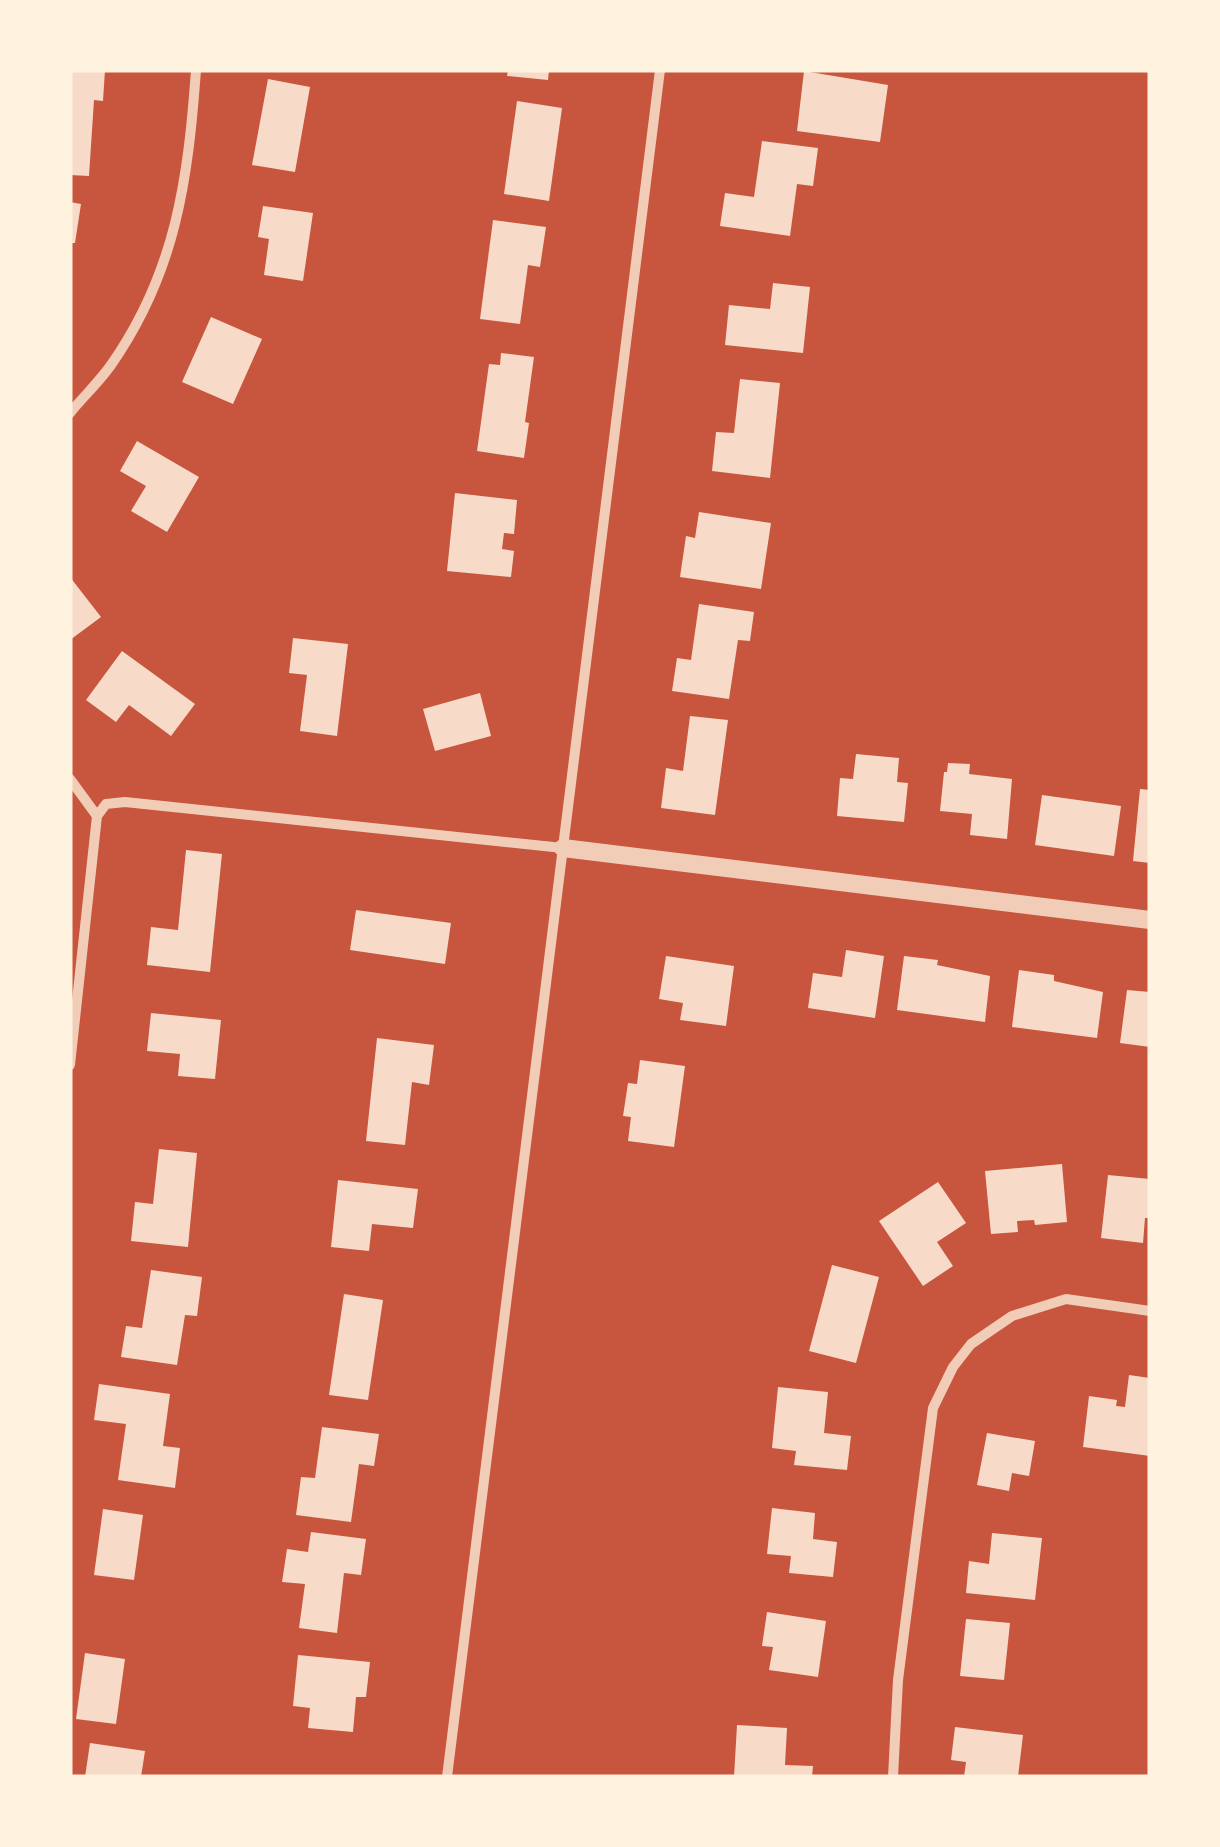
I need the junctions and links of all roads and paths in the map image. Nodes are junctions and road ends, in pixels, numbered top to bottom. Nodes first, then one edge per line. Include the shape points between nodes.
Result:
1 (196, 70) edge
2 (660, 70) edge
3 (70, 412) edge
4 (70, 779) edge
5 (97, 816) junction
6 (563, 848) junction
7 (1150, 920) edge
8 (70, 1065) edge
9 (1150, 1312) edge
10 (447, 1777) edge
11 (893, 1777) edge

1 - 3 street via 188,166 166,259 110,366
2 - 6 street
4 - 5 street
5 - 6 street via 106,804 125,802
5 - 8 street
6 - 7 street
6 - 10 street
9 - 11 street via 1066,1299 1012,1316 970,1344 952,1367 934,1408 898,1680

